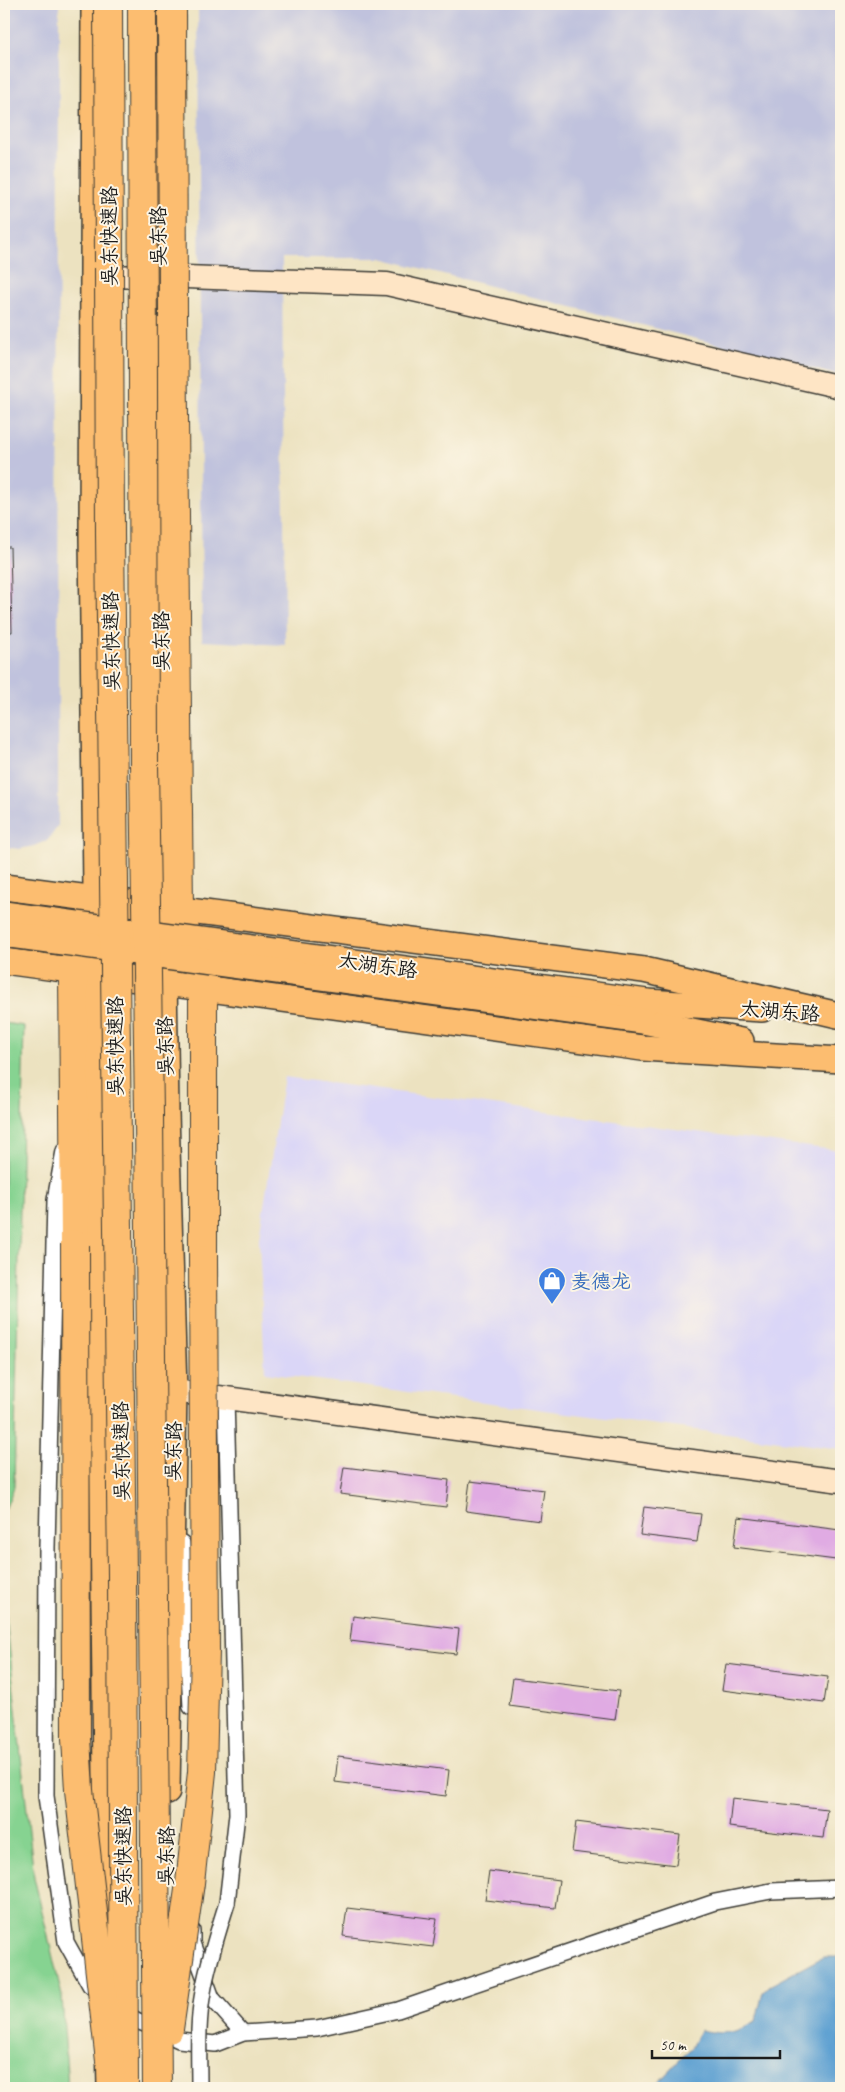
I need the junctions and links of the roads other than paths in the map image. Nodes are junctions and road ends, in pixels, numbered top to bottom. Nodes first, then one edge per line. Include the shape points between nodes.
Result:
1 (94, 4) edge
2 (108, 4) edge
3 (142, 4) edge
4 (158, 4) edge
5 (172, 4) edge
6 (158, 276) junction
7 (94, 277) junction
8 (841, 387) edge
9 (4, 887) edge
10 (96, 899) junction
11 (171, 909) junction
12 (4, 914) edge
13 (4, 934) edge
14 (4, 961) edge
15 (85, 972) junction
16 (164, 983) junction
17 (203, 988) junction
18 (645, 1012) junction
19 (840, 1015) edge
20 (838, 1060) edge
21 (74, 1094) junction
22 (174, 1391) junction
23 (226, 1398) junction
24 (841, 1481) edge
25 (841, 1888) edge
26 (243, 2033) junction
27 (110, 2088) edge
28 (114, 2088) edge
29 (124, 2088) edge
30 (158, 2088) edge
31 (166, 2088) edge
32 (199, 2088) edge

1 - 7 main road
2 - 29 highway, 吴东快速路, bridge
3 - 30 highway, 吴东快速路, bridge via 144,745
4 - 6 main road, 吴东路
5 - 11 highway, bridge
6 - 7 street
6 - 8 street via 387,284
6 - 11 main road, 吴东路
7 - 10 main road via 92,536
9 - 10 main road, 太湖东路
10 - 11 main road, 太湖东路
10 - 15 highway
11 - 16 main road, 吴东路
11 - 17 highway
11 - 19 main road, 太湖东路 via 644,970
12 - 18 main road, 太湖东路, bridge
13 - 18 main road, 太湖东路, bridge
14 - 15 main road, 太湖东路
15 - 16 main road, 太湖东路
15 - 21 highway
15 - 27 main road, bridge
16 - 17 main road, 太湖东路
16 - 22 main road, 吴东路
17 - 20 main road, 太湖东路 via 642,1048
17 - 30 highway, bridge via 205,1650 202,1772 176,1989
18 - 19 main road, 太湖东路
18 - 20 main road, 太湖东路
21 - 26 street via 56,1200 47,1557 46,1796 66,1942 90,1985 136,2020 179,2040 215,2044
21 - 28 highway, bridge via 76,1738 93,1921
22 - 23 street
22 - 26 street via 193,1739 192,1943 212,1998
22 - 31 main road, 吴东路 via 165,1951
23 - 24 street
23 - 32 street, bridge via 237,1814 227,1903 202,1992
25 - 26 street via 771,1891 715,1902 398,2010 317,2028

